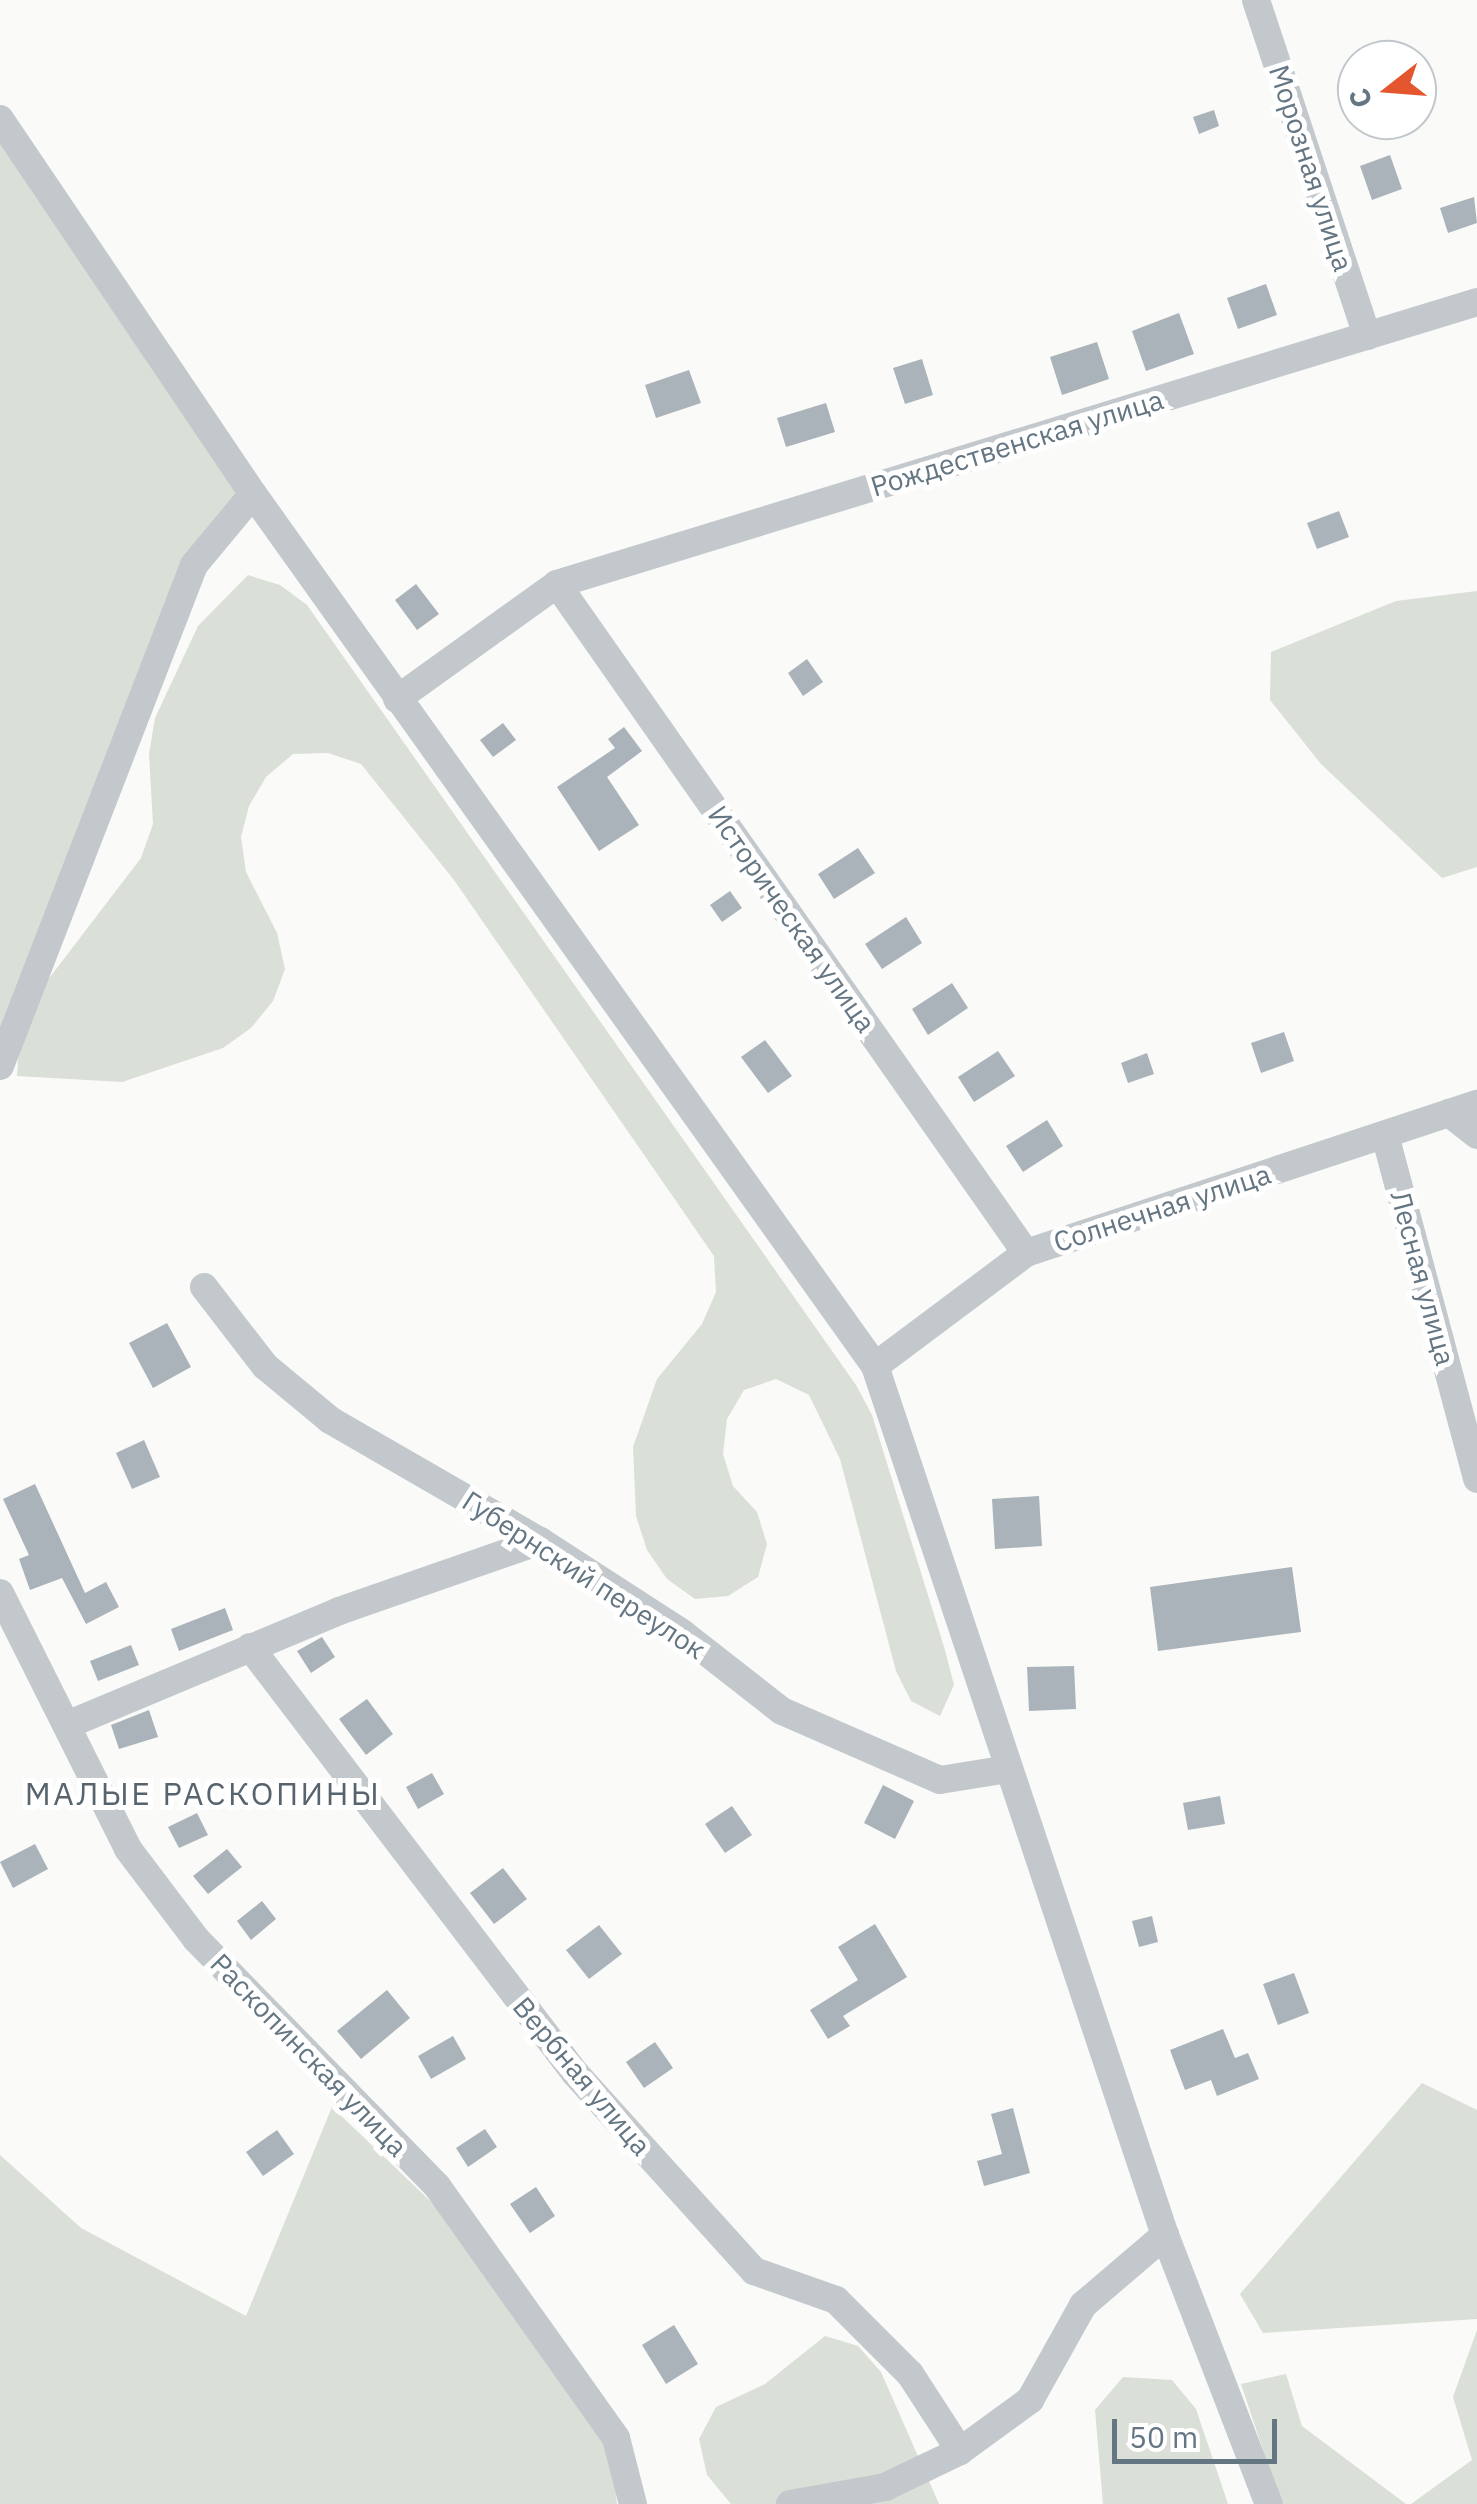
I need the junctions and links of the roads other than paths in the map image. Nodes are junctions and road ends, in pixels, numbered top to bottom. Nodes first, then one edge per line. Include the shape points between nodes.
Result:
1 (1256, 0) edge
2 (0, 119) edge
3 (1477, 302) edge
4 (1366, 336) junction
5 (253, 494) junction
6 (557, 584) junction
7 (398, 699) junction
8 (0, 1066) edge
9 (1477, 1104) edge
10 (1449, 1113) junction
11 (1384, 1135) junction
12 (1477, 1135) edge
13 (1026, 1253) junction
14 (204, 1287) dead end
15 (875, 1366) junction
16 (1477, 1479) edge
17 (540, 1541) junction
18 (0, 1594) edge
19 (250, 1647) junction
20 (67, 1725) junction
21 (1008, 1769) junction
22 (1166, 2234) junction
23 (960, 2451) junction
24 (633, 2504) edge
25 (790, 2504) edge
26 (1269, 2504) edge

1 - 4 street, Морозная улица
2 - 5 street
3 - 4 street, Рождественская улица
4 - 6 street, Рождественская улица
5 - 7 street
5 - 8 street via 194,565
6 - 7 street, Рождественская улица
6 - 13 street, Историческая улица
7 - 15 street
9 - 10 street, Солнечная улица
10 - 11 street, Солнечная улица
10 - 12 street
11 - 13 street, Солнечная улица
11 - 16 street, Лесная улица
13 - 15 street, Солнечная улица
14 - 17 street, Губернский переулок via 265,1366 330,1420
15 - 21 street
17 - 19 street
17 - 21 street, Губернский переулок via 682,1633 782,1711 940,1780
18 - 20 street, Раскопинская улица
19 - 20 street
19 - 23 street, Вербная улица via 575,2073 754,2271 836,2300 910,2374
20 - 24 street, Раскопинская улица via 128,1849 196,1939 437,2186 481,2246 616,2438
21 - 22 street
22 - 23 street via 1083,2305 1030,2400
22 - 26 street
23 - 25 street via 884,2487

